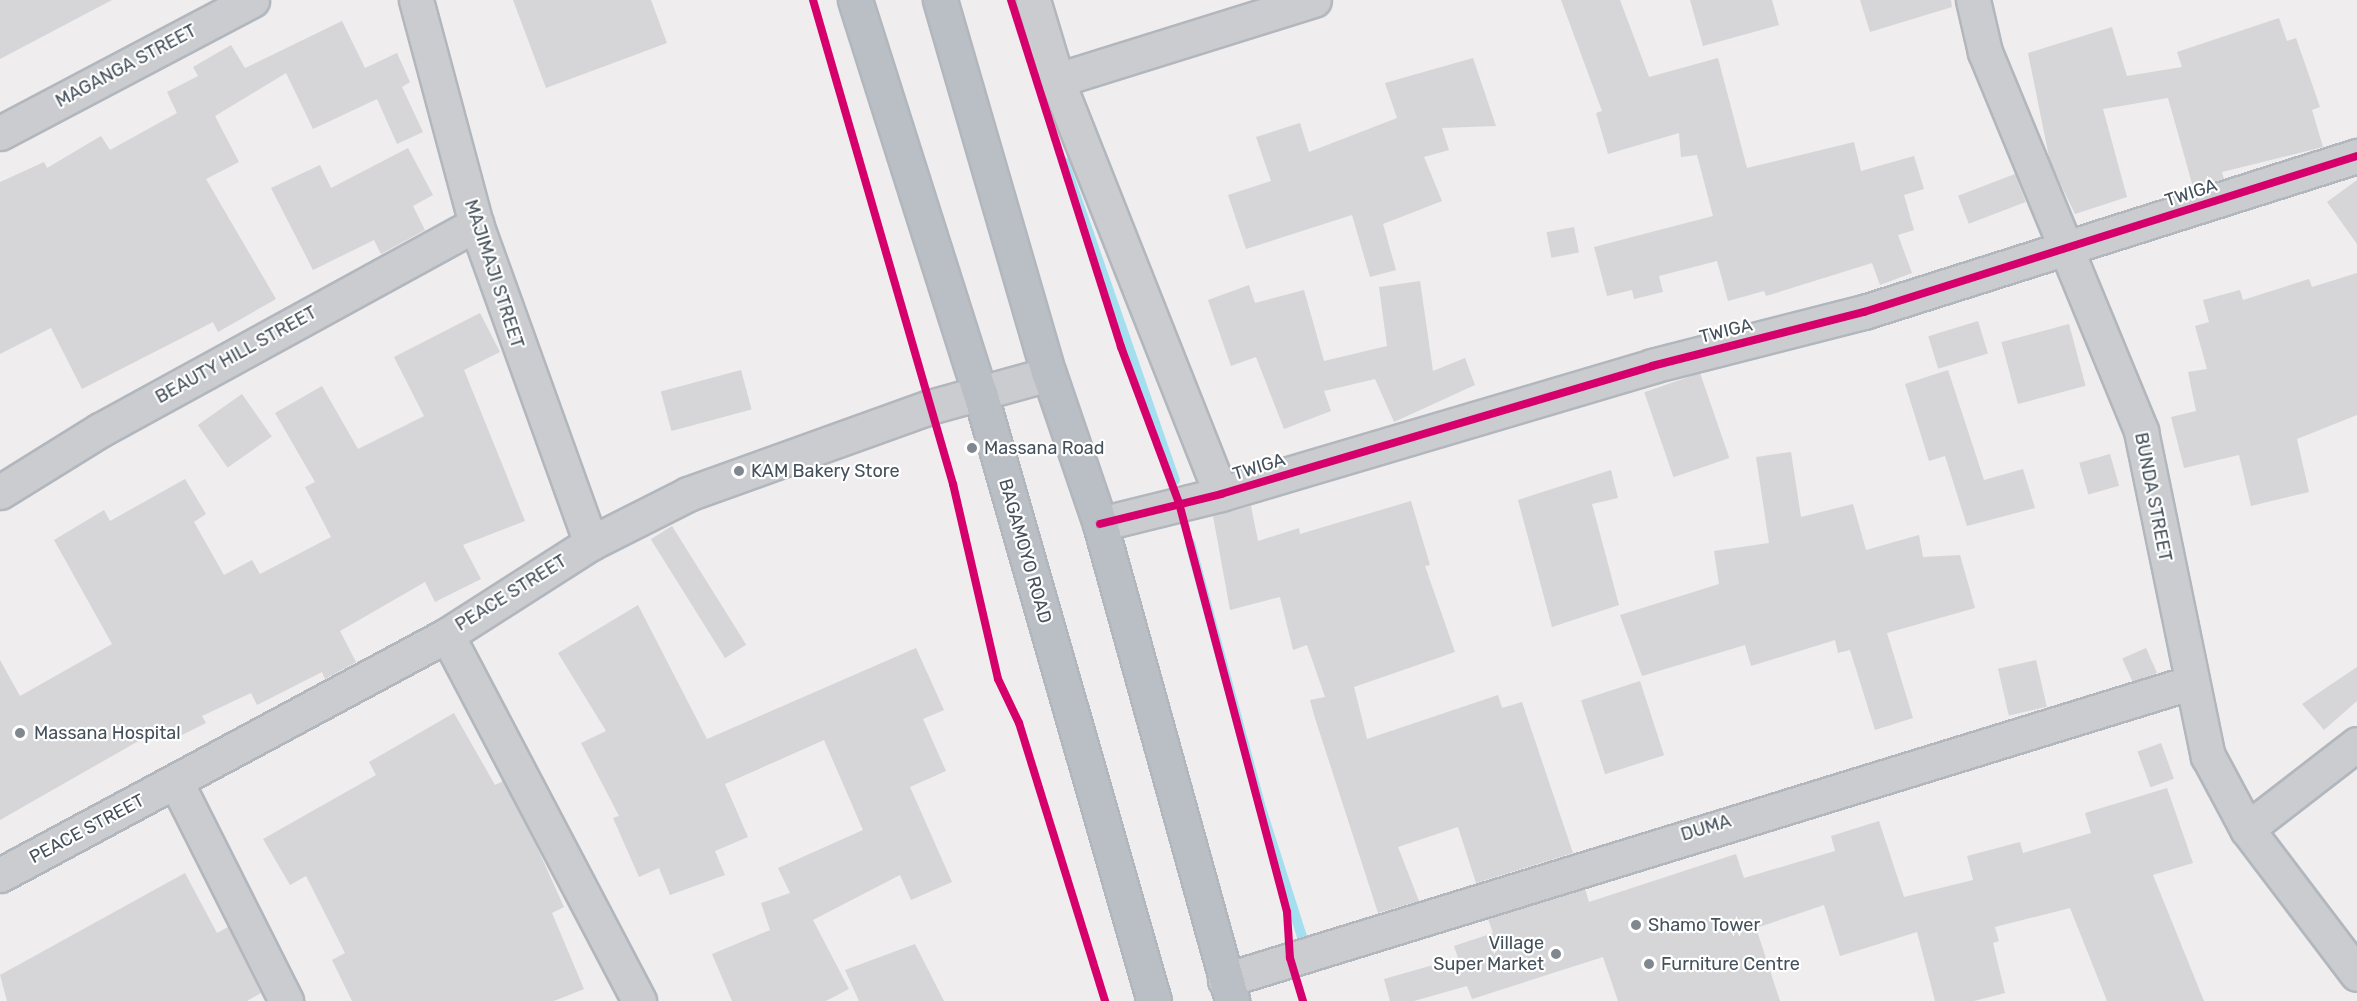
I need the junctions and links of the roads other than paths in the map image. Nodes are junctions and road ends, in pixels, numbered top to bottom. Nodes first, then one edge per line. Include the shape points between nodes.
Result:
1 (252, 0) edge
2 (416, 0) edge
3 (855, 0) edge
4 (940, 0) edge
5 (1033, 0) edge
6 (1314, 0) edge
7 (1973, 0) edge
8 (1057, 80) junction
9 (0, 133) edge
10 (2354, 163) edge
11 (476, 224) junction
12 (2067, 248) junction
13 (1049, 374) junction
14 (980, 393) junction
15 (0, 492) edge
16 (1221, 494) junction
17 (1100, 524) junction
18 (591, 543) junction
19 (447, 634) junction
20 (2189, 683) junction
21 (2357, 744) edge
22 (176, 782) junction
23 (2247, 829) junction
24 (0, 875) edge
25 (2357, 974) edge
26 (1229, 990) edge
27 (286, 1001) edge
28 (639, 1001) edge
29 (1154, 1001) edge

1 - 9 street, MAGANGA STREET
2 - 11 street, MAJIMAJI STREET
3 - 14 highway, BAGAMOYO ROAD
4 - 13 highway
5 - 8 street
6 - 8 street
7 - 12 street, BUNDA STREET via 1985,52
8 - 16 street
10 - 12 street, TWIGA
11 - 15 street, BEAUTY HILL STREET via 100,430
11 - 18 street, MAJIMAJI STREET
12 - 16 street, TWIGA via 1863,312 1652,366
12 - 20 street, BUNDA STREET via 2141,430
13 - 14 street, PEACE STREET
13 - 17 highway
14 - 18 street, PEACE STREET via 688,494
14 - 29 highway, BAGAMOYO ROAD
16 - 17 street, TWIGA
17 - 26 highway
18 - 19 street, PEACE STREET
19 - 22 street, PEACE STREET
19 - 28 street
20 - 23 street, BUNDA STREET via 2208,756
20 - 26 street, DUMA
21 - 23 street
22 - 24 street, PEACE STREET
22 - 27 street
23 - 25 street, BUNDA STREET

